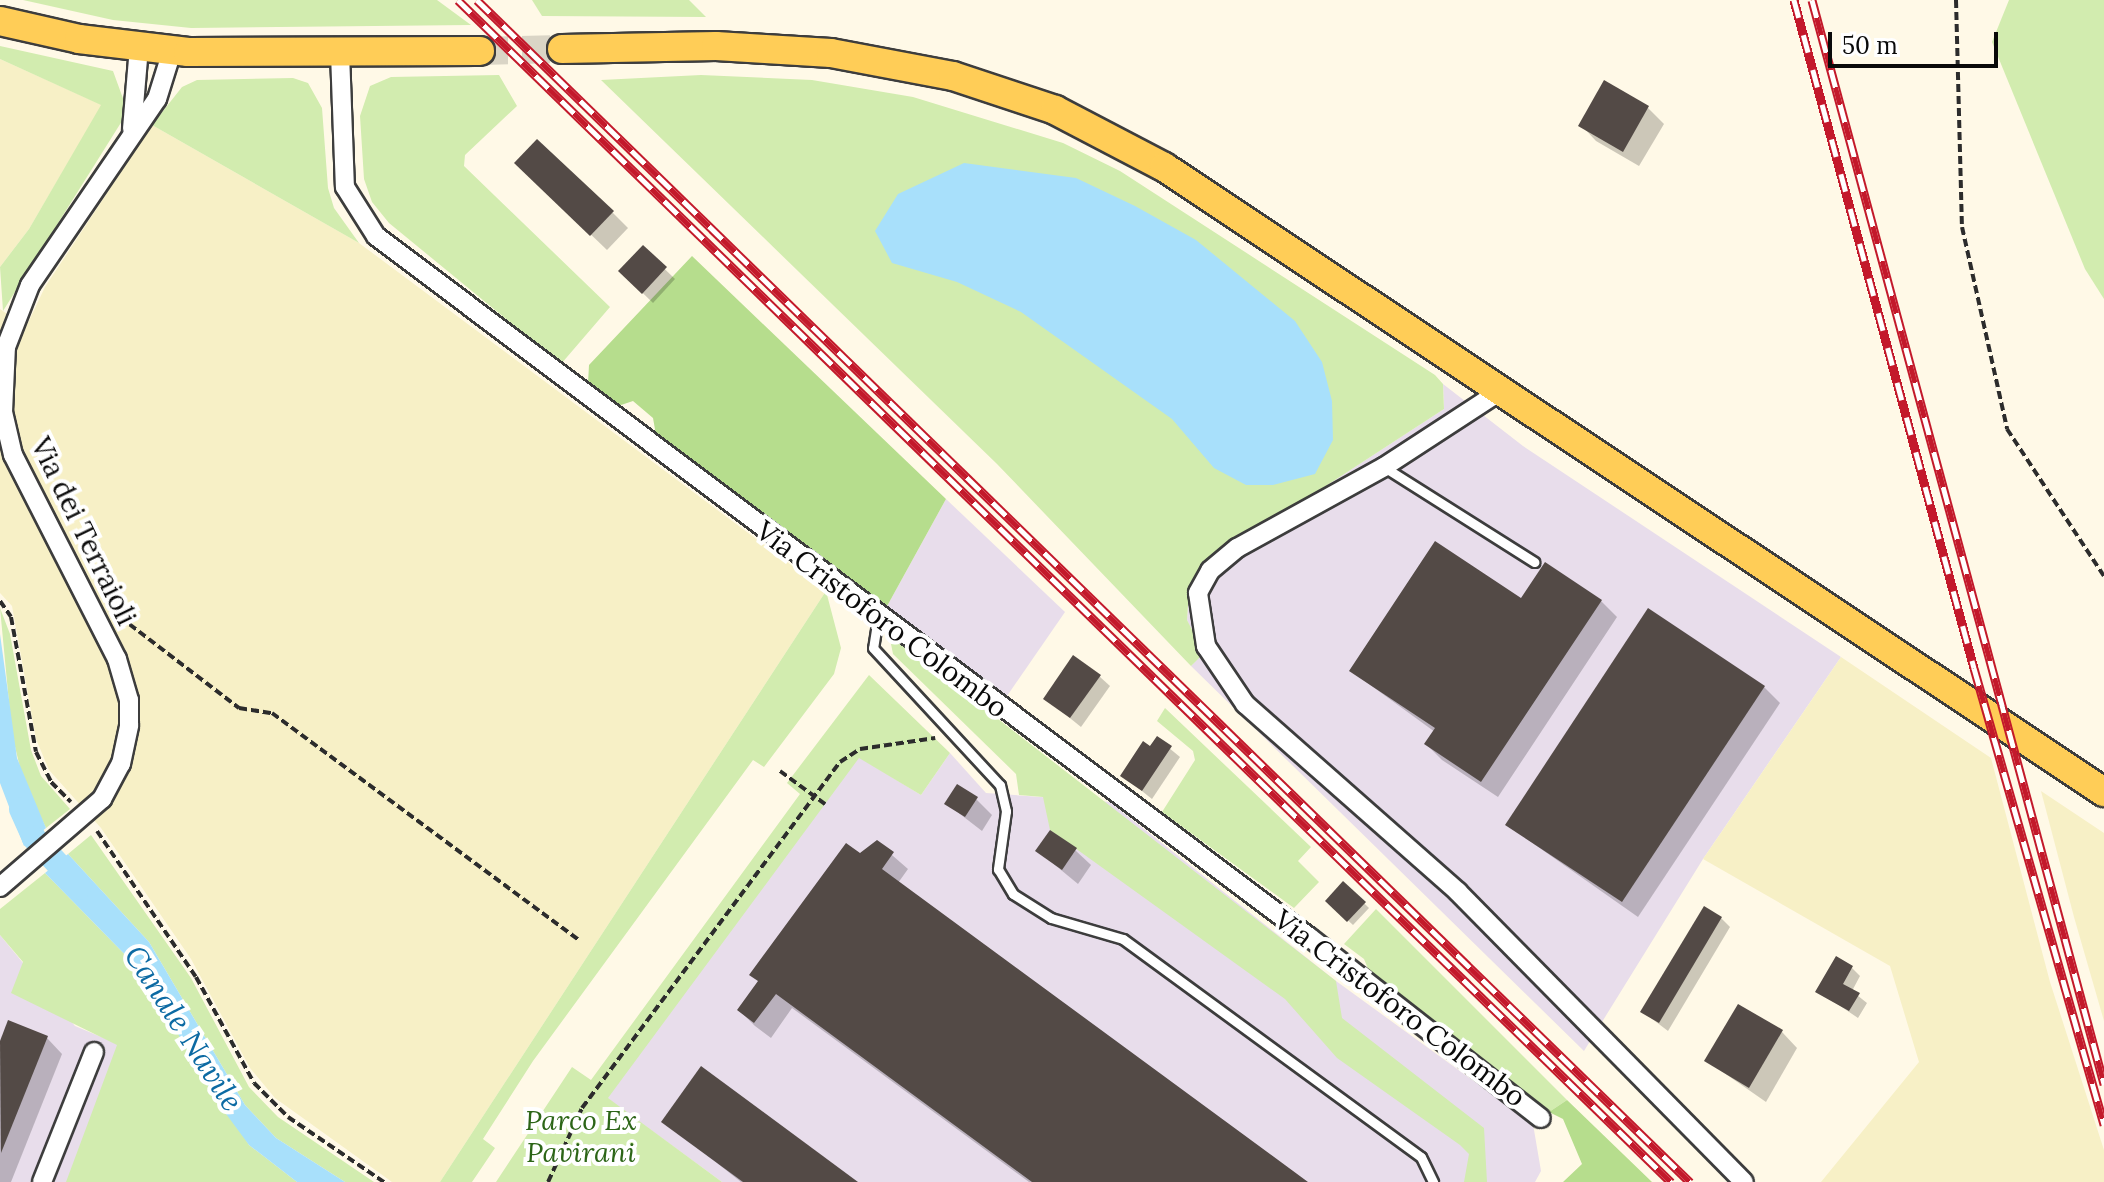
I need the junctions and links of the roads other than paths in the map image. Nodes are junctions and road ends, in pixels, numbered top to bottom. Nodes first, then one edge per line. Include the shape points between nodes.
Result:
1 (0, 21) edge
2 (139, 48) junction
3 (562, 49) tunnel mouth
4 (172, 51) junction
5 (480, 51) tunnel mouth
6 (340, 53) junction
7 (131, 132) junction
8 (1502, 390) junction
9 (1384, 467) junction
10 (1534, 562) dead end
11 (878, 617) junction
12 (2104, 792) edge
13 (7, 882) edge
14 (94, 1052) dead end
15 (1541, 1118) dead end
16 (42, 1182) edge
17 (1433, 1182) edge
18 (1744, 1182) edge

1 - 2 main road
2 - 4 main road
2 - 7 street, Via dei Terraioli
3 - 8 main road via 716,46 844,55 953,76 1055,110 1164,167
4 - 6 main road
4 - 7 street, Via dei Terraioli via 161,91
5 - 6 main road
6 - 11 street, Via Cristoforo Colombo via 345,187 376,236
7 - 13 street, Via dei Terraioli via 30,285 11,327 3,366 3,412 13,455 124,678 129,725 112,784 84,819
8 - 9 street
8 - 12 main road
9 - 10 lane
9 - 18 street via 1237,548 1210,571 1198,593 1206,646 1245,704 1458,892
11 - 15 street, Via Cristoforo Colombo via 1309,937
11 - 17 lane via 873,648 1000,785 1006,811 998,869 1013,894 1051,918 1123,939 1421,1157
14 - 16 street

